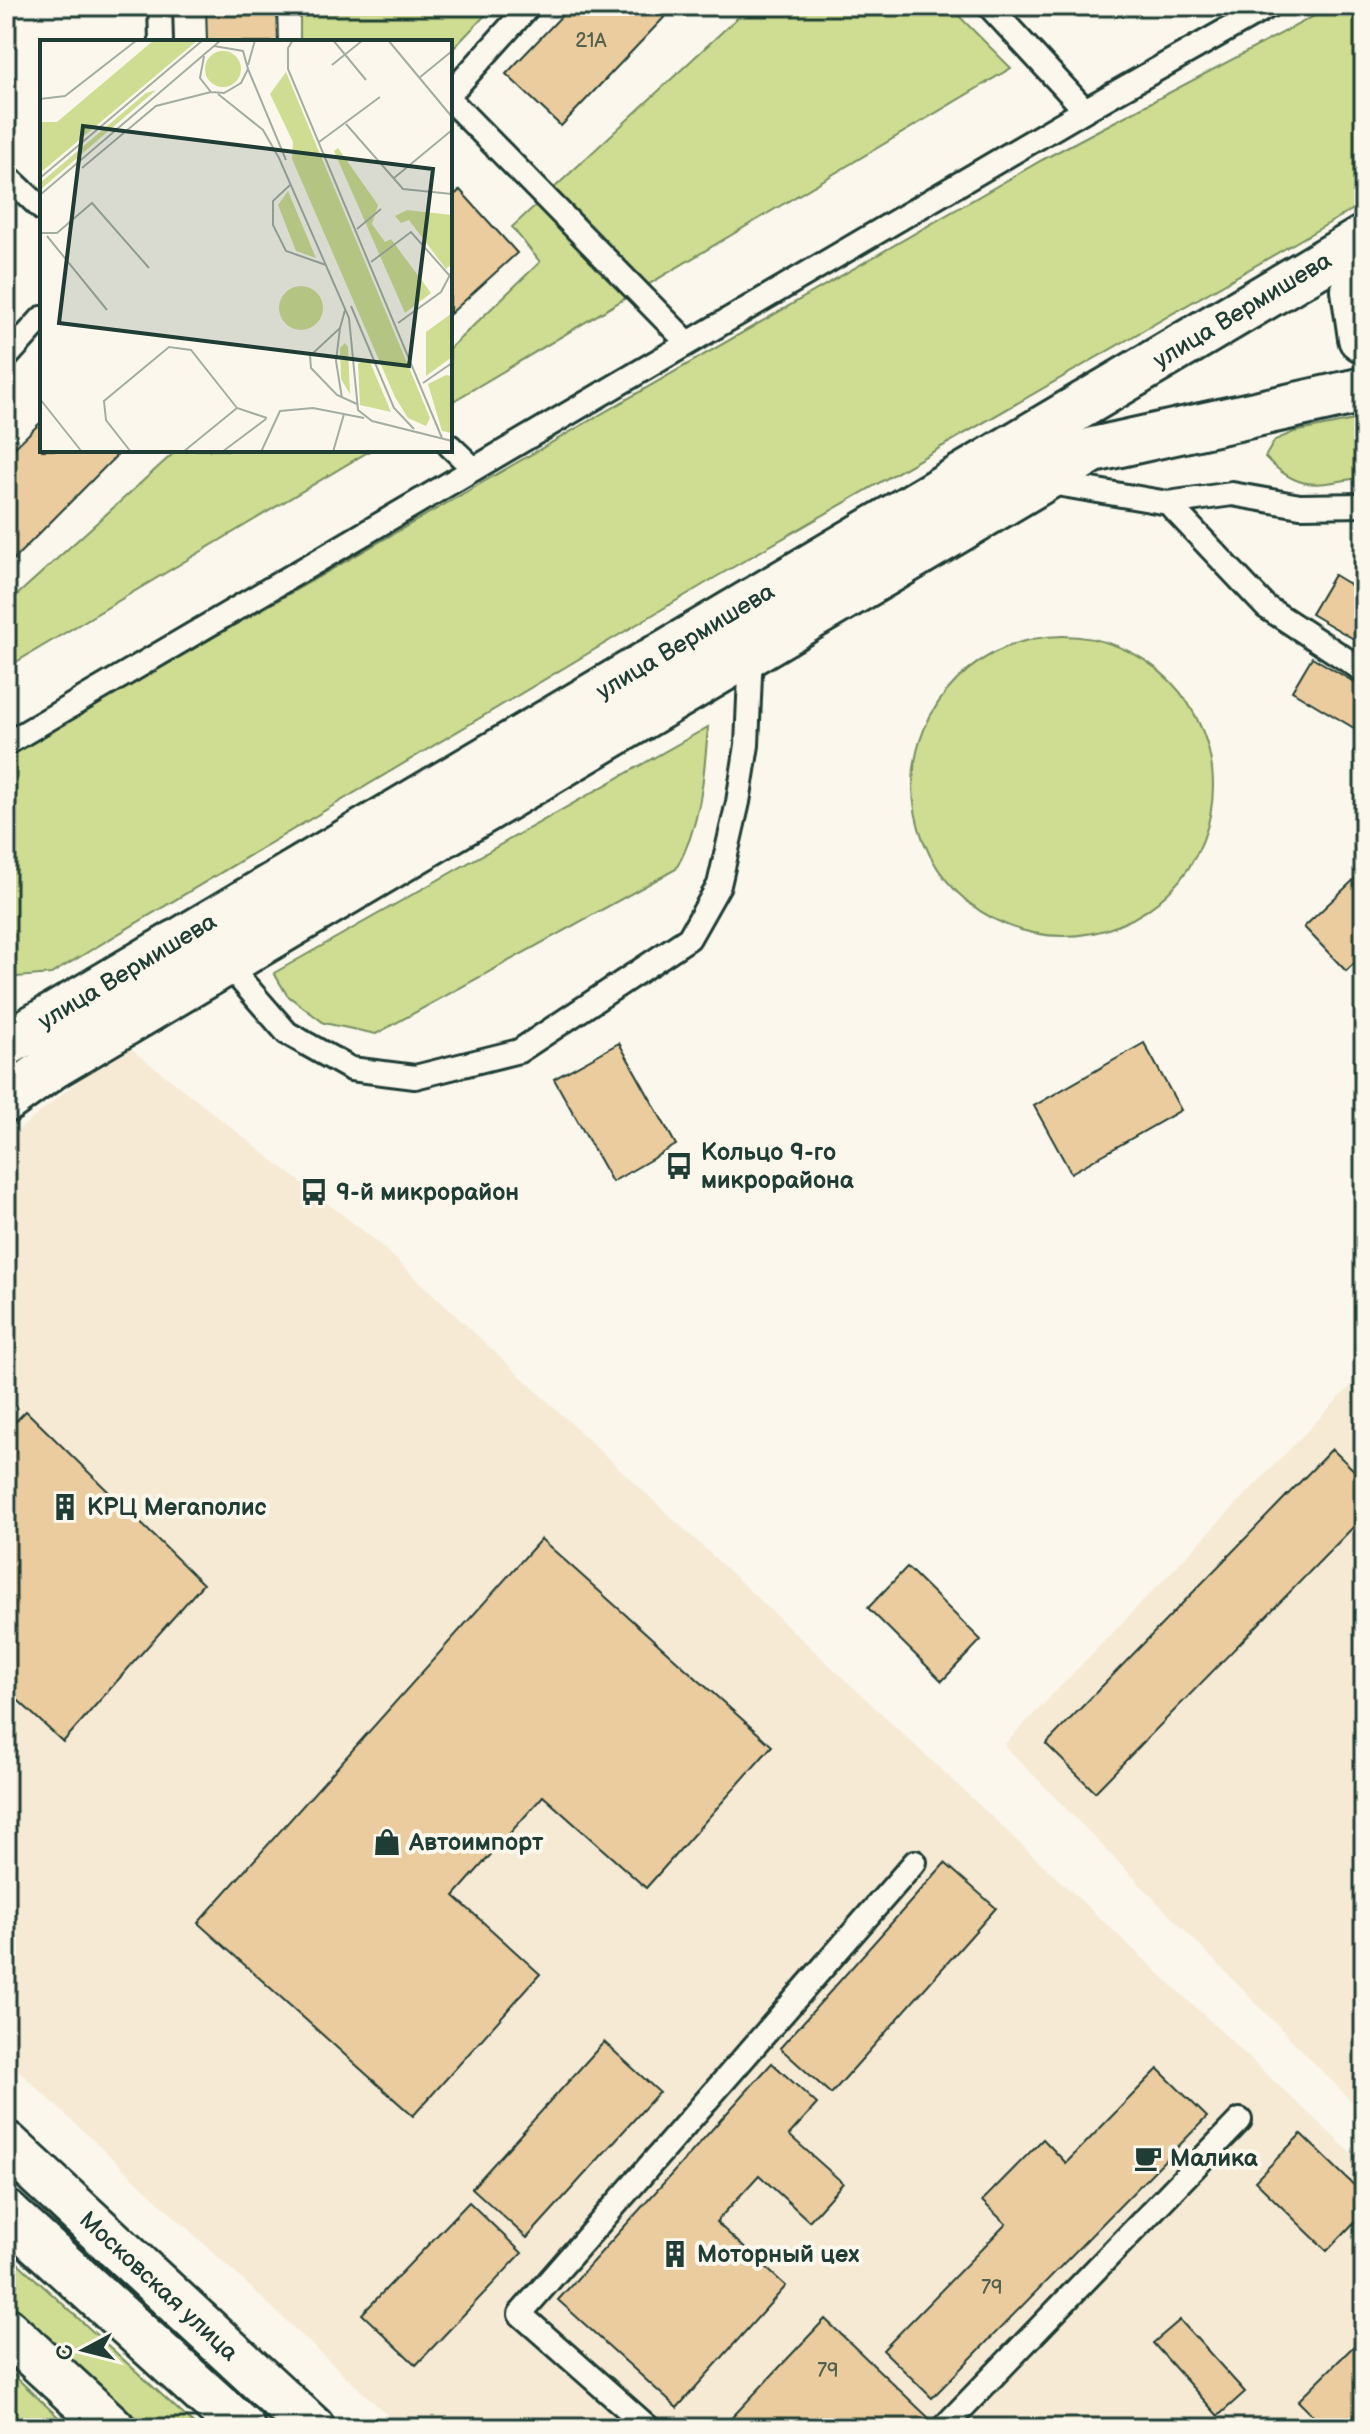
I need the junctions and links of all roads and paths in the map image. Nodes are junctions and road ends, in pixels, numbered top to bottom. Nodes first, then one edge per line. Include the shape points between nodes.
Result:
1 (160, 6) edge
2 (529, 6) edge
3 (989, 6) edge
4 (1269, 6) edge
5 (161, 40) edge
6 (452, 95) edge
7 (452, 99) edge
8 (1085, 110) junction
9 (6, 175) edge
10 (40, 207) edge
11 (1364, 238) edge
12 (1364, 266) edge
13 (40, 320) edge
14 (1364, 340) edge
15 (688, 343) junction
16 (6, 358) edge
17 (1364, 390) edge
18 (452, 448) edge
19 (474, 469) junction
20 (1040, 481) junction
21 (1168, 503) junction
22 (1364, 505) edge
23 (751, 652) junction
24 (1364, 671) edge
25 (6, 744) edge
26 (226, 963) junction
27 (6, 1044) edge
28 (6, 1100) edge
29 (915, 1862) dead end
30 (1240, 2120) dead end
31 (6, 2144) edge
32 (6, 2213) edge
33 (6, 2330) edge
34 (112, 2428) edge
35 (242, 2428) edge
36 (312, 2428) edge
37 (649, 2428) edge
38 (943, 2428) edge

1 - 5 lane
2 - 6 lane
3 - 8 lane
4 - 8 lane
7 - 15 lane
8 - 15 lane
9 - 10 lane
11 - 27 main road, улица Вермишева
12 - 14 main road via 1354,290
13 - 16 lane
15 - 19 lane
17 - 20 main road, улица Вермишева via 1093,450
18 - 19 lane
19 - 25 lane
20 - 21 lane
20 - 23 main road, улица Вермишева
21 - 22 lane via 1232,494 1300,506
21 - 24 lane via 1266,607
23 - 26 main road, улица Вермишева
23 - 26 lane via 747,745 738,802 719,885 689,938 519,1051 415,1077 351,1069 287,1033
26 - 28 main road, улица Вермишева via 53,1066
29 - 37 lane via 520,2314
30 - 38 lane
31 - 36 main road, Московская улица
32 - 35 main road, Московская улица
33 - 34 main road

